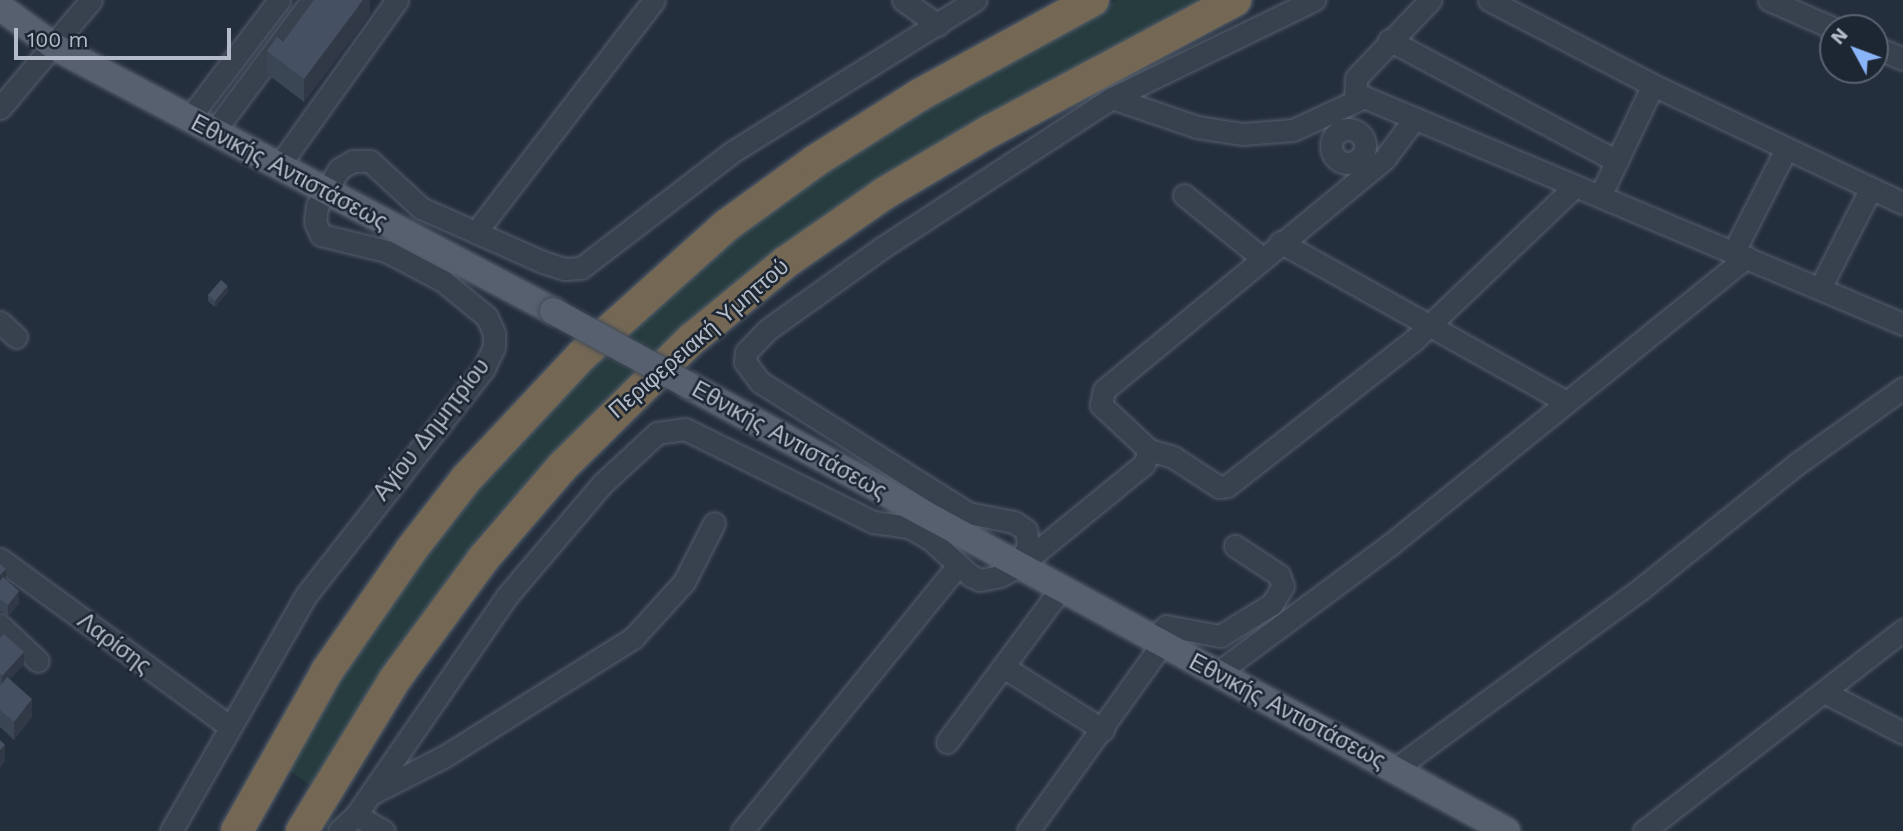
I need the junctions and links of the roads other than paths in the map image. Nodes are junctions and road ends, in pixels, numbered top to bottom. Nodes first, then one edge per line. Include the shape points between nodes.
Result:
1 (91, 0) edge
2 (279, 0) edge
3 (312, 0) edge
4 (397, 0) edge
5 (654, 0) edge
6 (975, 0) edge
7 (1093, 0) edge
8 (1235, 0) edge
9 (1314, 0) edge
10 (1430, 0) edge
11 (1489, 0) edge
12 (1769, 0) edge
13 (911, 2) edge
14 (0, 7) edge
15 (1819, 22) edge
16 (938, 25) junction
17 (1390, 40) junction
18 (55, 47) junction
19 (1653, 85) junction
20 (1112, 99) junction
21 (1355, 100) junction
22 (0, 108) edge
23 (1415, 118) junction
24 (188, 120) junction
25 (213, 133) junction
26 (1786, 149) junction
27 (1617, 161) junction
28 (278, 167) junction
29 (1576, 186) junction
30 (1871, 188) junction
31 (323, 191) junction
32 (1184, 195) dead end
33 (1600, 196) junction
34 (1903, 203) edge
35 (476, 232) junction
36 (1280, 242) junction
37 (1741, 254) junction
38 (1262, 258) junction
39 (1820, 288) junction
40 (1903, 324) edge
41 (1432, 325) junction
42 (1903, 388) edge
43 (1565, 401) junction
44 (1149, 450) junction
45 (714, 523) dead end
46 (1235, 546) dead end
47 (0, 559) edge
48 (957, 566) junction
49 (1018, 567) junction
50 (1059, 590) junction
51 (0, 625) edge
52 (1902, 632) edge
53 (1157, 643) junction
54 (38, 661) dead end
55 (1005, 668) junction
56 (1216, 674) junction
57 (1824, 692) junction
58 (229, 726) junction
59 (1102, 730) junction
60 (1903, 733) edge
61 (947, 742) dead end
62 (1395, 769) junction
63 (371, 794) junction
64 (356, 815) junction
65 (308, 823) edge
66 (172, 831) edge
67 (237, 831) edge
68 (339, 831) edge
69 (384, 831) edge
70 (742, 831) edge
71 (1028, 831) edge
72 (1507, 831) edge
73 (1644, 831) edge

1 - 18 street
2 - 24 street
3 - 25 street
4 - 28 street
5 - 35 street
6 - 16 street
7 - 67 highway via 921,94 815,162 727,225 582,355 466,480 411,550 327,671
8 - 65 highway, Περιφερειακή Υμηττού via 989,131 885,193 786,262 692,339 562,467 483,559 395,679
9 - 20 street
10 - 17 street
11 - 19 street
12 - 15 street
13 - 16 street
14 - 18 main road, Εθνικής Αντιστάσεως
16 - 35 street via 732,152 581,268 554,266
17 - 21 street via 1356,78
17 - 27 street
18 - 22 street
18 - 24 main road, Εθνικής Αντιστάσεως
19 - 26 street
19 - 27 street
20 - 21 street via 1197,127 1243,134 1293,130
20 - 49 street via 883,247 766,330 746,352 745,362 760,383 968,513 1014,522 1026,530 1028,546
21 - 23 street via 1364,97
23 - 29 street
23 - 36 street
24 - 25 main road, Εθνικής Αντιστάσεως
25 - 28 main road, Εθνικής Αντιστάσεως
26 - 30 street
26 - 37 street
27 - 33 street
28 - 31 main road, Εθνικής Αντιστάσεως
29 - 33 street
29 - 41 street
30 - 34 street
30 - 39 street
31 - 35 street via 345,164 370,161 412,203
31 - 49 main road, Εθνικής Αντιστάσεως, bridge
31 - 58 street, Αγίου Δημητρίου via 316,214 321,235 386,251 443,281 487,317 494,347 484,368 315,583
32 - 38 street
33 - 37 street
36 - 38 street
36 - 41 street
37 - 39 street
37 - 43 street
38 - 44 street via 1104,390 1101,405
39 - 40 street
41 - 43 street
41 - 44 street via 1227,486 1219,487 1173,457
42 - 62 street
43 - 56 street via 1391,544
44 - 49 street via 1136,474
45 - 63 street via 684,582 633,638 445,756
46 - 53 street via 1279,575 1283,586 1272,604 1220,636 1166,626
47 - 58 street, Λαρίσης
48 - 49 street via 981,580
48 - 63 street via 930,539 909,527 873,522 697,435 666,430 603,483 507,596
48 - 70 street
49 - 50 main road, Εθνικής Αντιστάσεως
50 - 53 main road, Εθνικής Αντιστάσεως
50 - 55 street
51 - 54 street
52 - 57 street
53 - 56 main road, Εθνικής Αντιστάσεως
53 - 59 street
55 - 59 street
55 - 61 street
56 - 62 main road, Εθνικής Αντιστάσεως
57 - 60 street
57 - 73 street
58 - 66 street, Αγίου Δημητρίου
59 - 71 street
62 - 72 main road, Εθνικής Αντιστάσεως
63 - 64 street
64 - 68 street
64 - 69 street

